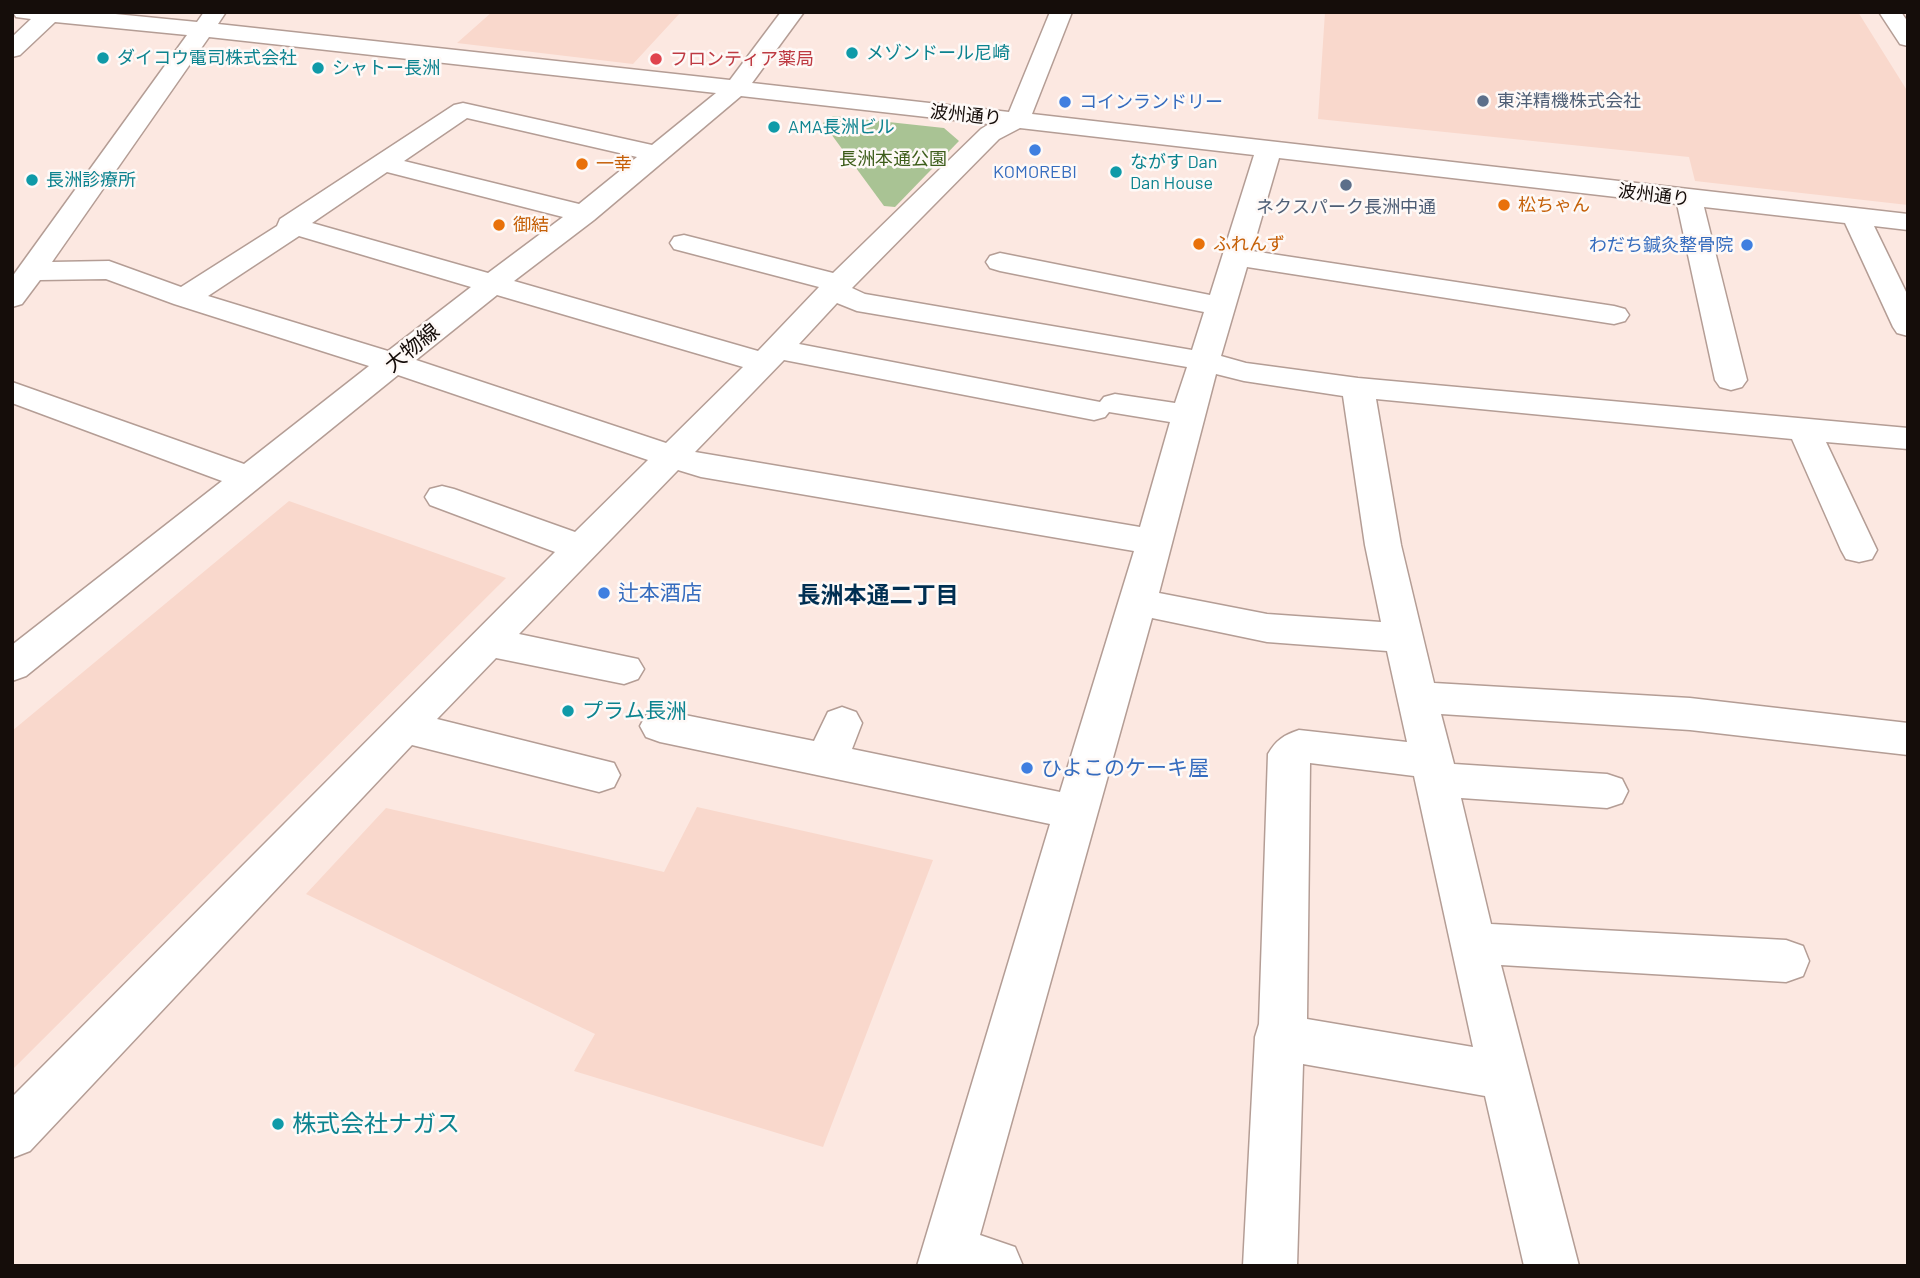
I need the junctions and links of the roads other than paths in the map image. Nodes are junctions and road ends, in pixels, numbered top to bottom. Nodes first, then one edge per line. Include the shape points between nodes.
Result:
1 (24, 12) edge
2 (792, 12) edge
3 (1061, 12) edge
4 (1890, 12) edge
5 (49, 15) junction
6 (209, 20) edge
7 (1908, 39) edge
8 (12, 50) edge
9 (736, 88) junction
10 (1016, 120) junction
11 (1268, 150) junction
12 (656, 154) junction
13 (382, 163) junction
14 (1689, 199) junction
15 (584, 214) junction
16 (1855, 216) junction
17 (1908, 222) edge
18 (295, 227) junction
19 (684, 243) dead end
20 (1236, 257) junction
21 (1000, 262) dead end
22 (32, 271) junction
23 (491, 285) junction
24 (836, 287) junction
25 (12, 298) edge
26 (184, 298) junction
27 (1221, 306) junction
28 (1614, 315) dead end
29 (1908, 327) edge
30 (770, 356) junction
31 (1205, 361) junction
32 (393, 363) junction
33 (1731, 380) dead end
34 (1358, 388) junction
35 (12, 392) edge
36 (1188, 415) junction
37 (1804, 429) junction
38 (1908, 439) edge
39 (671, 457) junction
40 (250, 478) junction
41 (442, 498) dead end
42 (1154, 542) junction
43 (581, 548) junction
44 (1859, 550) dead end
45 (1138, 602) junction
46 (1404, 638) junction
47 (488, 642) junction
48 (12, 666) edge
49 (624, 669) dead end
50 (1418, 696) junction
51 (842, 723) dead end
52 (660, 726) dead end
53 (404, 727) junction
54 (1908, 740) edge
55 (826, 761) junction
56 (1436, 771) junction
57 (599, 775) dead end
58 (1607, 791) dead end
59 (1074, 812) junction
60 (1472, 943) junction
61 (1786, 961) dead end
62 (1279, 1037) junction
63 (1505, 1076) junction
64 (12, 1133) edge
65 (962, 1263) edge
66 (1270, 1266) edge
67 (1552, 1266) edge

1 - 5 street, 波州通り
2 - 9 street, 大物線
3 - 10 street via 1026,106
4 - 7 street
5 - 6 street, 波州通り
5 - 8 street
6 - 9 street, 波州通り
6 - 22 street
9 - 10 street, 波州通り
9 - 12 street, 大物線
10 - 11 street, 波州通り
10 - 24 street via 990,134
11 - 14 street, 波州通り
11 - 20 street
12 - 13 street via 463,110
12 - 15 street, 大物線
13 - 15 street
13 - 18 street via 290,225
14 - 16 street, 波州通り
14 - 33 street
15 - 23 street, 大物線
16 - 17 street, 波州通り
16 - 29 street
18 - 23 street
18 - 26 street
19 - 24 street
20 - 27 street
20 - 28 street
21 - 27 street
22 - 25 street
22 - 26 street via 109,270
23 - 30 street
23 - 32 street, 大物線
24 - 30 street
24 - 31 street via 857,302
26 - 32 street
27 - 31 street
30 - 36 street via 1105,407
30 - 39 street
31 - 34 street via 1244,372
31 - 36 street
32 - 39 street
32 - 40 street, 大物線
34 - 37 street
34 - 46 street via 1377,516
35 - 40 street
36 - 42 street
37 - 38 street
37 - 44 street
39 - 42 street via 701,466
39 - 43 street
40 - 48 street, 大物線
41 - 43 street
42 - 45 street
43 - 47 street
45 - 46 street via 1267,628
45 - 59 street
46 - 50 street
47 - 49 street
47 - 53 street
50 - 54 street via 1690,714
50 - 56 street
51 - 55 street
52 - 55 street
53 - 57 street
53 - 64 street
55 - 59 street
56 - 58 street
56 - 60 street
56 - 62 street via 1299,746 1289,754 1283,1024
59 - 65 street
60 - 61 street
60 - 63 street
62 - 63 street
62 - 66 street
63 - 67 street

